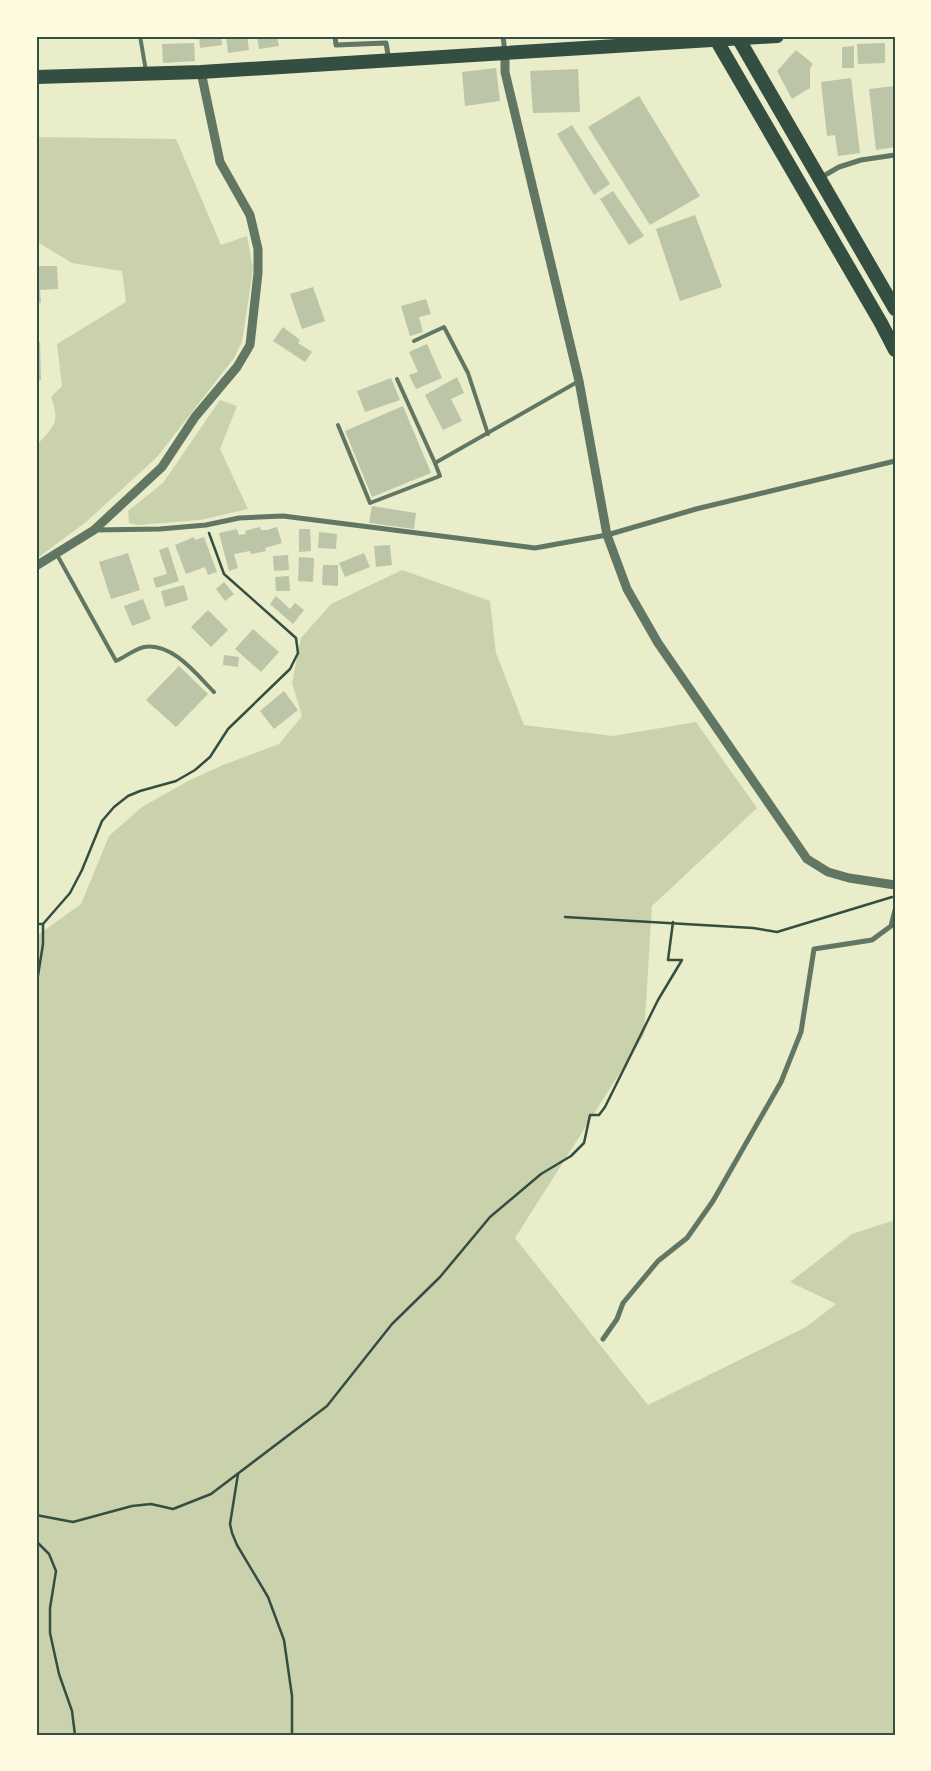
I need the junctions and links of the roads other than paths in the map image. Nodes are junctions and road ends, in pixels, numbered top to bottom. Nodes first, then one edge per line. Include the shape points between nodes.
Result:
1 (140, 36) edge
2 (335, 36) edge
3 (503, 36) edge
4 (777, 36) edge
5 (716, 38) edge
6 (737, 38) edge
7 (505, 53) junction
8 (389, 60) junction
9 (202, 72) junction
10 (146, 74) junction
11 (36, 77) edge
12 (895, 155) edge
13 (819, 178) junction
14 (895, 309) edge
15 (414, 341) dead end
16 (895, 350) edge
17 (397, 379) dead end
18 (579, 381) junction
19 (338, 425) dead end
20 (488, 434) junction
21 (895, 461) edge
22 (435, 462) junction
23 (94, 530) junction
24 (607, 535) junction
25 (56, 553) junction
26 (36, 566) edge
27 (214, 692) dead end
28 (895, 885) edge
29 (895, 910) edge
30 (603, 1339) dead end

1 - 10 lane
2 - 8 street via 336,45 386,43
3 - 7 street
4 - 6 highway
5 - 6 highway
5 - 7 highway
5 - 16 highway
6 - 13 highway
7 - 8 highway
7 - 18 street via 505,72
8 - 9 highway
9 - 10 highway
9 - 23 street via 220,162 250,215 258,249 250,345 162,467
10 - 11 highway
12 - 13 street via 846,164
13 - 14 highway
15 - 20 lane via 444,327 468,373
17 - 22 lane
18 - 20 lane
18 - 24 street
19 - 22 lane via 370,503 440,476
20 - 22 lane
21 - 24 street via 696,509
23 - 24 street via 160,529 239,518 283,516 535,548
23 - 25 street
24 - 28 street via 627,589 658,642 807,859 828,872
25 - 26 street
25 - 27 lane via 116,661 142,648 155,646 182,659
29 - 30 street via 891,926 872,940 814,948 801,1032 781,1082 714,1201 687,1238 658,1261 623,1303 617,1319

